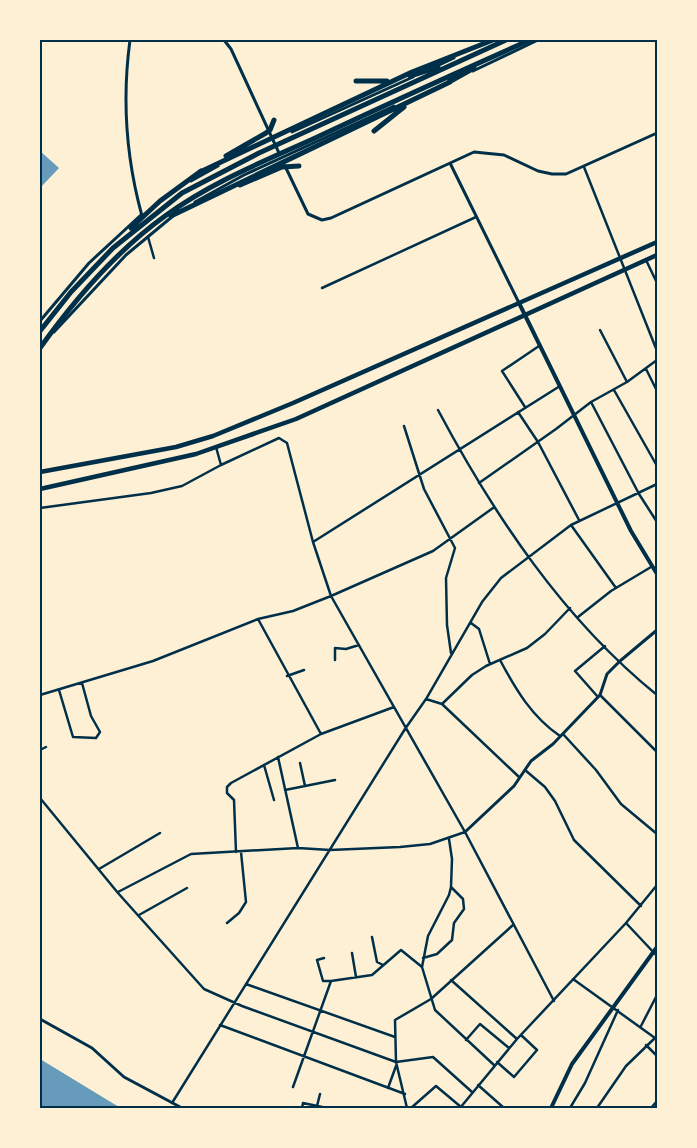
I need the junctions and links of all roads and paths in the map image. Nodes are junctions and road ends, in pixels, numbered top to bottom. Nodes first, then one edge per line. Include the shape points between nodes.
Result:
1 (130, 40) edge
2 (224, 40) edge
3 (493, 40) edge
4 (504, 40) edge
5 (530, 40) edge
6 (538, 40) edge
7 (505, 51) junction
8 (356, 81) dead end
9 (450, 82) junction
10 (274, 120) dead end
11 (374, 132) dead end
12 (657, 133) edge
13 (273, 140) junction
14 (281, 158) junction
15 (450, 163) junction
16 (299, 166) dead end
17 (584, 167) junction
18 (200, 172) junction
19 (213, 195) junction
20 (141, 215) junction
21 (476, 217) junction
22 (148, 235) junction
23 (657, 242) edge
24 (113, 248) junction
25 (119, 255) junction
26 (657, 255) edge
27 (154, 258) dead end
28 (620, 258) junction
29 (646, 260) junction
30 (625, 269) junction
31 (657, 282) edge
32 (322, 288) dead end
33 (519, 303) junction
34 (524, 314) junction
35 (40, 321) edge
36 (40, 330) edge
37 (600, 330) dead end
38 (50, 337) junction
39 (40, 343) edge
40 (539, 346) junction
41 (40, 348) edge
42 (657, 351) edge
43 (657, 360) edge
44 (646, 369) junction
45 (627, 382) junction
46 (560, 386) junction
47 (614, 390) junction
48 (657, 391) edge
49 (591, 402) junction
50 (525, 408) junction
51 (438, 410) dead end
52 (518, 412) junction
53 (575, 414) junction
54 (404, 426) dead end
55 (538, 442) junction
56 (216, 447) junction
57 (458, 448) junction
58 (221, 465) junction
59 (657, 466) edge
60 (40, 472) edge
61 (419, 473) junction
62 (479, 483) junction
63 (657, 484) edge
64 (40, 489) edge
65 (639, 494) junction
66 (618, 504) junction
67 (40, 508) edge
68 (493, 508) junction
69 (580, 520) junction
70 (657, 522) edge
71 (571, 525) junction
72 (450, 537) junction
73 (313, 542) junction
74 (529, 556) junction
75 (654, 567) edge
76 (657, 574) edge
77 (616, 588) junction
78 (331, 596) junction
79 (570, 608) junction
80 (578, 617) junction
81 (258, 619) junction
82 (471, 623) junction
83 (657, 630) edge
84 (359, 645) junction
85 (605, 646) junction
86 (451, 653) junction
87 (335, 660) dead end
88 (500, 660) junction
89 (620, 661) junction
90 (490, 664) junction
91 (304, 670) dead end
92 (287, 676) junction
93 (82, 683) junction
94 (59, 690) junction
95 (40, 695) edge
96 (657, 695) edge
97 (599, 696) junction
98 (426, 699) junction
99 (442, 704) junction
100 (394, 707) junction
101 (405, 729) junction
102 (321, 734) junction
103 (562, 736) junction
104 (46, 747) dead end
105 (40, 750) edge
106 (657, 752) edge
107 (278, 757) junction
108 (300, 763) dead end
109 (264, 765) junction
110 (525, 770) junction
111 (519, 777) junction
112 (335, 780) dead end
113 (305, 786) junction
114 (285, 790) junction
115 (40, 798) edge
116 (274, 800) dead end
117 (465, 832) junction
118 (160, 833) dead end
119 (657, 834) edge
120 (449, 838) junction
121 (298, 848) junction
122 (330, 850) junction
123 (236, 852) junction
124 (241, 852) junction
125 (99, 869) junction
126 (657, 885) edge
127 (451, 887) junction
128 (187, 888) dead end
129 (118, 892) junction
130 (641, 906) junction
131 (139, 914) junction
132 (227, 923) dead end
133 (626, 923) junction
134 (513, 924) junction
135 (372, 937) dead end
136 (657, 947) edge
137 (352, 952) dead end
138 (653, 952) junction
139 (657, 956) edge
140 (324, 958) dead end
141 (423, 958) junction
142 (383, 965) junction
143 (422, 967) junction
144 (356, 977) junction
145 (573, 979) junction
146 (452, 980) junction
147 (331, 981) junction
148 (246, 984) junction
149 (657, 995) edge
150 (431, 999) junction
151 (554, 1000) junction
152 (234, 1002) junction
153 (613, 1006) junction
154 (618, 1010) junction
155 (321, 1011) junction
156 (40, 1019) edge
157 (220, 1024) junction
158 (641, 1026) junction
159 (313, 1032) junction
160 (520, 1036) junction
161 (395, 1037) junction
162 (656, 1037) edge
163 (517, 1039) junction
164 (466, 1040) junction
165 (646, 1046) junction
166 (509, 1048) junction
167 (657, 1056) edge
168 (304, 1057) junction
169 (397, 1063) junction
170 (496, 1064) junction
171 (478, 1085) junction
172 (293, 1087) dead end
173 (388, 1088) junction
174 (472, 1092) junction
175 (320, 1094) dead end
176 (404, 1094) junction
177 (657, 1101) edge
178 (171, 1104) junction
179 (317, 1106) junction
180 (460, 1107) edge
181 (182, 1108) edge
182 (302, 1108) edge
183 (327, 1108) edge
184 (407, 1108) edge
185 (411, 1108) edge
186 (504, 1108) edge
187 (551, 1108) edge
188 (570, 1108) edge
189 (597, 1108) edge
190 (651, 1108) edge

1 - 20 street via 127,135
2 - 13 street
3 - 13 street
3 - 18 highway via 439,61
4 - 8 highway via 410,76 381,82
4 - 24 highway via 210,177 156,212
5 - 7 highway
6 - 9 street
7 - 11 highway via 410,104
7 - 25 highway via 213,186 164,216
9 - 14 street
9 - 19 highway
10 - 18 highway via 266,133
12 - 17 street
13 - 14 street
13 - 20 street via 201,175
14 - 15 street via 308,214 322,220
14 - 22 street via 207,194
15 - 17 street via 474,152 489,152 552,174 566,174
15 - 21 street
16 - 19 highway via 282,167
17 - 28 street
18 - 24 highway via 160,201
19 - 25 highway via 166,218
20 - 22 street
20 - 35 street via 89,263
21 - 32 street
21 - 33 street
22 - 27 street
22 - 38 street via 105,275
23 - 28 main road
24 - 36 highway
25 - 41 highway via 79,297
26 - 29 main road
28 - 30 street
28 - 33 main road
29 - 30 main road
29 - 31 street
30 - 34 main road
30 - 42 street
33 - 34 main road
33 - 60 main road via 213,436 176,447
34 - 40 main road
34 - 56 main road via 296,419
36 - 38 street
37 - 45 street
38 - 39 street
40 - 46 main road
40 - 50 street via 502,371
43 - 44 street
44 - 45 street
44 - 48 street
45 - 47 street
46 - 50 street
46 - 53 main road
47 - 49 street
47 - 59 street
49 - 53 street
49 - 65 street
50 - 52 street
51 - 57 street
52 - 55 street
52 - 57 street
53 - 55 street
53 - 66 main road
54 - 61 street
55 - 62 street
55 - 69 street
56 - 58 street
56 - 64 main road
57 - 61 street
57 - 62 street
58 - 67 street via 174,488
58 - 73 street via 279,438 287,443
61 - 72 street via 431,505
61 - 73 street
62 - 68 street
63 - 65 street
65 - 66 street
65 - 70 street
66 - 69 street
66 - 75 main road
68 - 72 street
68 - 74 street
69 - 71 street
71 - 74 street
71 - 77 street
72 - 78 street via 433,551
72 - 86 street via 455,548 446,578
73 - 78 street
74 - 79 street
74 - 82 street via 501,578
75 - 76 main road
75 - 77 street
77 - 80 street
78 - 81 street via 293,611
78 - 84 street
79 - 80 street
79 - 88 street via 527,648
80 - 85 street
81 - 92 street
81 - 93 street via 154,661
82 - 86 street
82 - 90 street via 479,629
83 - 89 street
84 - 87 street via 335,648
84 - 100 street
85 - 89 street
85 - 97 street via 575,672
86 - 98 street
88 - 90 street
88 - 103 street via 532,713
89 - 96 street
89 - 97 street via 608,674
90 - 99 street via 472,675
91 - 92 street
92 - 102 street
93 - 94 street
93 - 94 street via 91,716 100,732 96,738 73,737
94 - 95 street
97 - 103 street
97 - 106 street
98 - 99 street
98 - 101 street
99 - 111 street
100 - 101 street
100 - 102 street
101 - 117 street
101 - 122 street
102 - 107 street
103 - 110 street via 531,761
103 - 119 street via 596,770 622,804
104 - 105 street
107 - 109 street
107 - 114 street
108 - 113 street
109 - 116 street
109 - 123 street via 227,787 227,793 234,800
110 - 111 street
110 - 130 street via 555,800 574,840
111 - 117 street via 514,786
112 - 113 street
113 - 114 street
114 - 121 street
115 - 125 street
117 - 120 street
117 - 134 street
118 - 125 street
120 - 122 street via 430,844
120 - 127 street
121 - 122 street
121 - 124 street
122 - 148 street
123 - 124 street
123 - 129 street via 191,854
124 - 132 street via 246,902
125 - 129 street
126 - 130 street
127 - 141 street via 428,936
127 - 141 street via 463,899 464,910 454,923 452,940 436,954
128 - 131 street
129 - 131 street
130 - 133 street
131 - 152 street via 204,989
133 - 138 street
133 - 145 street
134 - 146 street
134 - 151 street
135 - 142 street via 377,962
136 - 138 main road
137 - 144 street
138 - 139 street
138 - 153 main road
140 - 147 street via 317,960 323,980
141 - 143 street
142 - 143 street via 401,950
142 - 144 street via 372,975
143 - 150 street
144 - 147 street
145 - 151 street
145 - 153 street
146 - 150 street
146 - 163 street
147 - 155 street
148 - 152 street
148 - 155 street
149 - 158 street
150 - 161 street via 395,1020
150 - 164 street via 435,1010
151 - 160 street
152 - 157 street
152 - 159 street
153 - 154 street
153 - 187 main road via 572,1064
154 - 158 street
154 - 188 street
155 - 159 street
155 - 161 street
156 - 178 street via 92,1048 124,1077
157 - 168 street
157 - 178 street
158 - 162 street
159 - 168 street
159 - 169 street
160 - 163 street
160 - 170 street via 537,1050 514,1077
161 - 169 street
162 - 165 street
163 - 166 street
164 - 166 street via 480,1024
164 - 170 street
165 - 167 street
165 - 189 street via 626,1066
166 - 170 street
168 - 172 street
168 - 173 street
169 - 173 street
169 - 174 street via 433,1057
169 - 176 street
170 - 171 street
171 - 174 street
171 - 186 street
173 - 176 street
174 - 180 street
175 - 179 street
176 - 184 street
177 - 190 street
178 - 181 street
179 - 182 street via 303,1103
179 - 183 street
180 - 185 street via 436,1086

